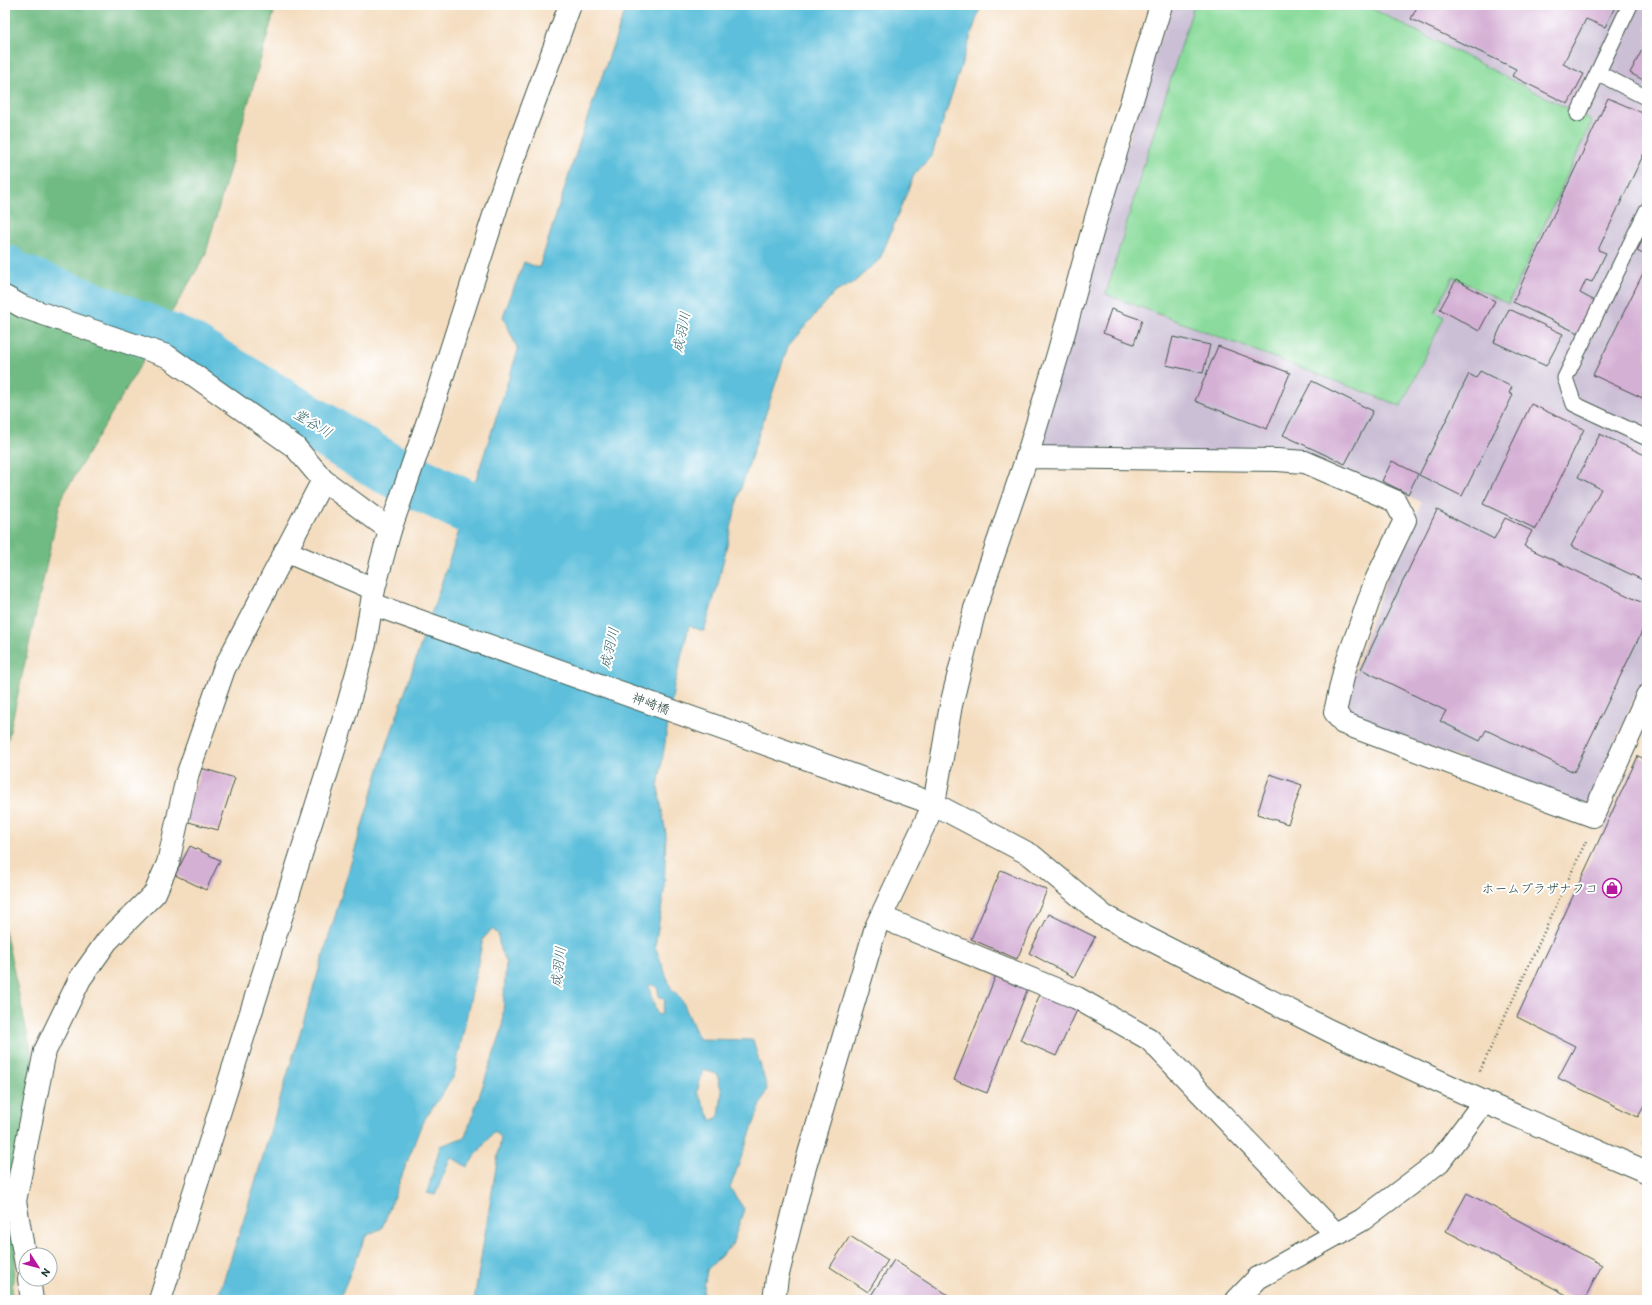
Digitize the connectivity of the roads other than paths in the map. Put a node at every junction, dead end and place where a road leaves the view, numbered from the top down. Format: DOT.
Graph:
graph roads {
  1 [pos="570,5"];
  2 [pos="1161,5"];
  3 [pos="1630,5"];
  4 [pos="1598,73"];
  5 [pos="1647,98"];
  6 [pos="1578,114"];
  7 [pos="1647,210"];
  8 [pos="5,297"];
  9 [pos="1647,438"];
  10 [pos="1027,457"];
  11 [pos="323,480"];
  12 [pos="390,530"];
  13 [pos="285,551"];
  14 [pos="373,597"];
  15 [pos="1647,696"];
  16 [pos="934,804"];
  17 [pos="881,917"];
  18 [pos="1477,1098"];
  19 [pos="1647,1172"];
  20 [pos="1336,1234"];
  21 [pos="23,1247"];
  22 [pos="30,1287"];
  23 [pos="32,1300"];
  24 [pos="160,1300"];
  25 [pos="774,1300"];
  26 [pos="1237,1300"];
  1 -- 12 [label="street"];
  2 -- 10 [label="street"];
  3 -- 4 [label="lane"];
  4 -- 5 [label="lane"];
  4 -- 6 [label="lane"];
  7 -- 9 [label="lane"];
  8 -- 11 [label="street"];
  10 -- 15 [label="street"];
  10 -- 16 [label="street"];
  11 -- 12 [label="street"];
  11 -- 13 [label="street"];
  12 -- 14 [label="street"];
  13 -- 14 [label="street, 神崎橋"];
  13 -- 21 [label="street"];
  14 -- 16 [label="street, 神崎橋"];
  14 -- 24 [label="street"];
  16 -- 17 [label="street"];
  16 -- 18 [label="street, 神崎橋"];
  17 -- 20 [label="street"];
  17 -- 25 [label="street"];
  18 -- 19 [label="street, 神崎橋"];
  18 -- 20 [label="street"];
  20 -- 26 [label="street"];
  22 -- 23 [label="street"];
}
